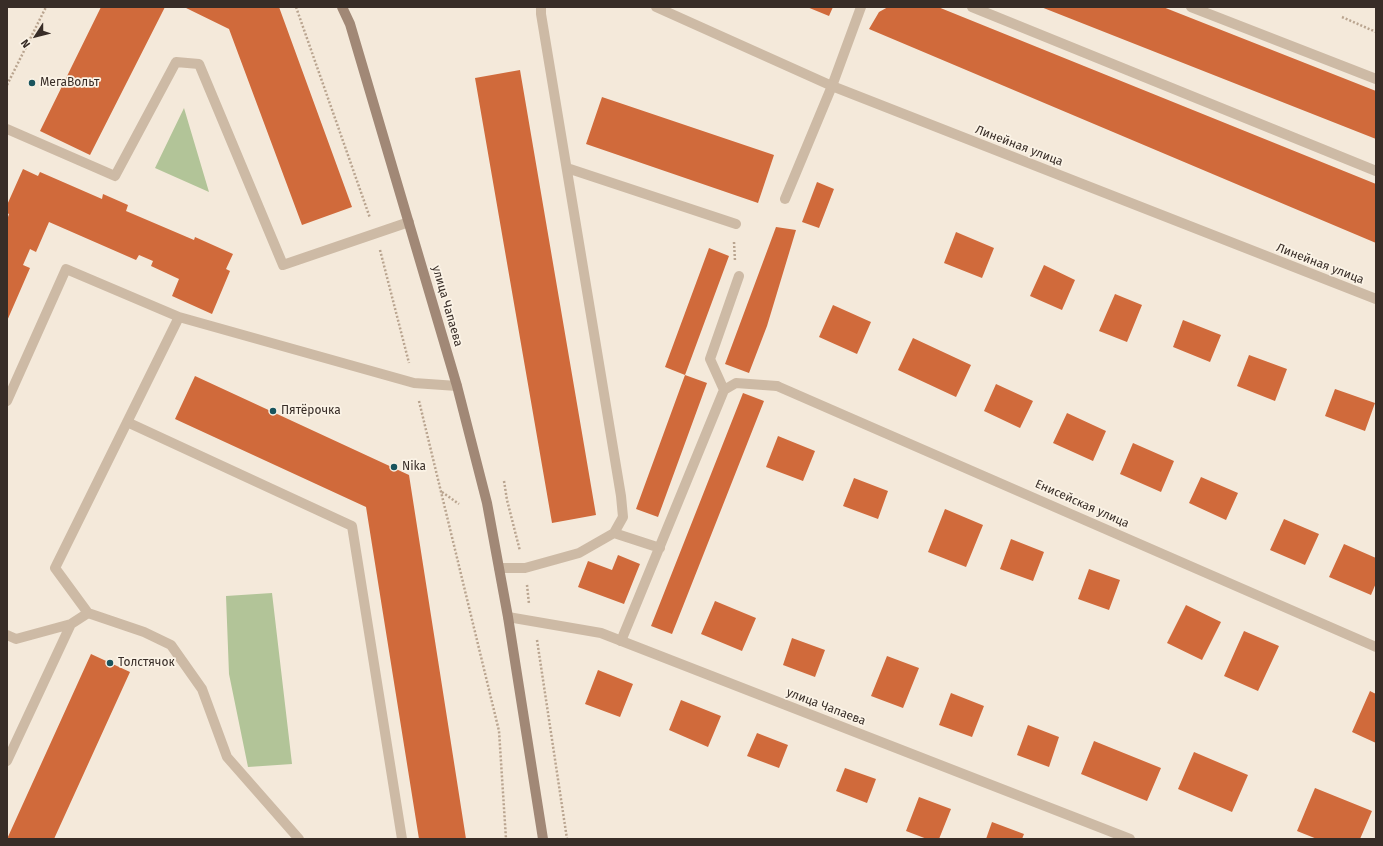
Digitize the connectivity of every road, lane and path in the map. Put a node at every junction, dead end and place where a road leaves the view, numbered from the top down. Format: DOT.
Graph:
graph roads {
  1 [pos="46,7"];
  2 [pos="296,7"];
  3 [pos="342,7"];
  4 [pos="541,7"];
  5 [pos="656,7"];
  6 [pos="861,7"];
  7 [pos="972,7"];
  8 [pos="1191,7"];
  9 [pos="1342,17"];
  10 [pos="1376,32"];
  11 [pos="1376,79"];
  12 [pos="7,85"];
  13 [pos="832,86"];
  14 [pos="7,129"];
  15 [pos="567,168"];
  16 [pos="1376,171"];
  17 [pos="785,199"];
  18 [pos="409,222"];
  19 [pos="736,224"];
  20 [pos="375,233"];
  21 [pos="739,276"];
  22 [pos="1376,300"];
  23 [pos="179,317"];
  24 [pos="414,383"];
  25 [pos="457,386"];
  26 [pos="724,390"];
  27 [pos="7,401"];
  28 [pos="127,422"];
  29 [pos="504,481"];
  30 [pos="442,492"];
  31 [pos="459,504"];
  32 [pos="614,533"];
  33 [pos="660,548"];
  34 [pos="499,568"];
  35 [pos="525,568"];
  36 [pos="88,613"];
  37 [pos="508,617"];
  38 [pos="531,621"];
  39 [pos="71,624"];
  40 [pos="7,635"];
  41 [pos="621,641"];
  42 [pos="1376,647"];
  43 [pos="7,761"];
  44 [pos="299,839"];
  45 [pos="402,839"];
  46 [pos="506,839"];
  47 [pos="543,839"];
  48 [pos="567,839"];
  49 [pos="1130,839"];
  1 -- 12 [label="path"];
  2 -- 20 [label="path"];
  3 -- 18 [label="main road, улица Чапаева"];
  4 -- 15 [label="street"];
  5 -- 13 [label="street, Линейная улица"];
  6 -- 13 [label="street"];
  7 -- 16 [label="street"];
  8 -- 11 [label="street"];
  9 -- 10 [label="path"];
  13 -- 17 [label="street"];
  13 -- 22 [label="street, Линейная улица"];
  14 -- 20 [label="street"];
  15 -- 19 [label="street"];
  15 -- 32 [label="street"];
  18 -- 20 [label="street"];
  18 -- 25 [label="main road, улица Чапаева"];
  19 -- 21 [label="path"];
  20 -- 24 [label="path"];
  21 -- 26 [label="street"];
  23 -- 24 [label="street"];
  23 -- 27 [label="street"];
  23 -- 28 [label="street"];
  24 -- 25 [label="street"];
  24 -- 30 [label="path"];
  25 -- 34 [label="main road, улица Чапаева"];
  26 -- 33 [label="street"];
  26 -- 42 [label="street, Енисейская улица"];
  28 -- 36 [label="street"];
  28 -- 45 [label="street"];
  29 -- 35 [label="path"];
  30 -- 31 [label="path"];
  30 -- 46 [label="path"];
  32 -- 33 [label="street"];
  32 -- 35 [label="street"];
  33 -- 41 [label="street"];
  34 -- 35 [label="street"];
  34 -- 37 [label="main road, улица Чапаева"];
  35 -- 38 [label="path"];
  36 -- 39 [label="street"];
  36 -- 44 [label="street"];
  37 -- 38 [label="street, улица Чапаева"];
  37 -- 47 [label="main road, улица Чапаева"];
  38 -- 41 [label="street, улица Чапаева"];
  38 -- 48 [label="path"];
  39 -- 40 [label="street"];
  39 -- 43 [label="street"];
  41 -- 49 [label="street, улица Чапаева"];
}
